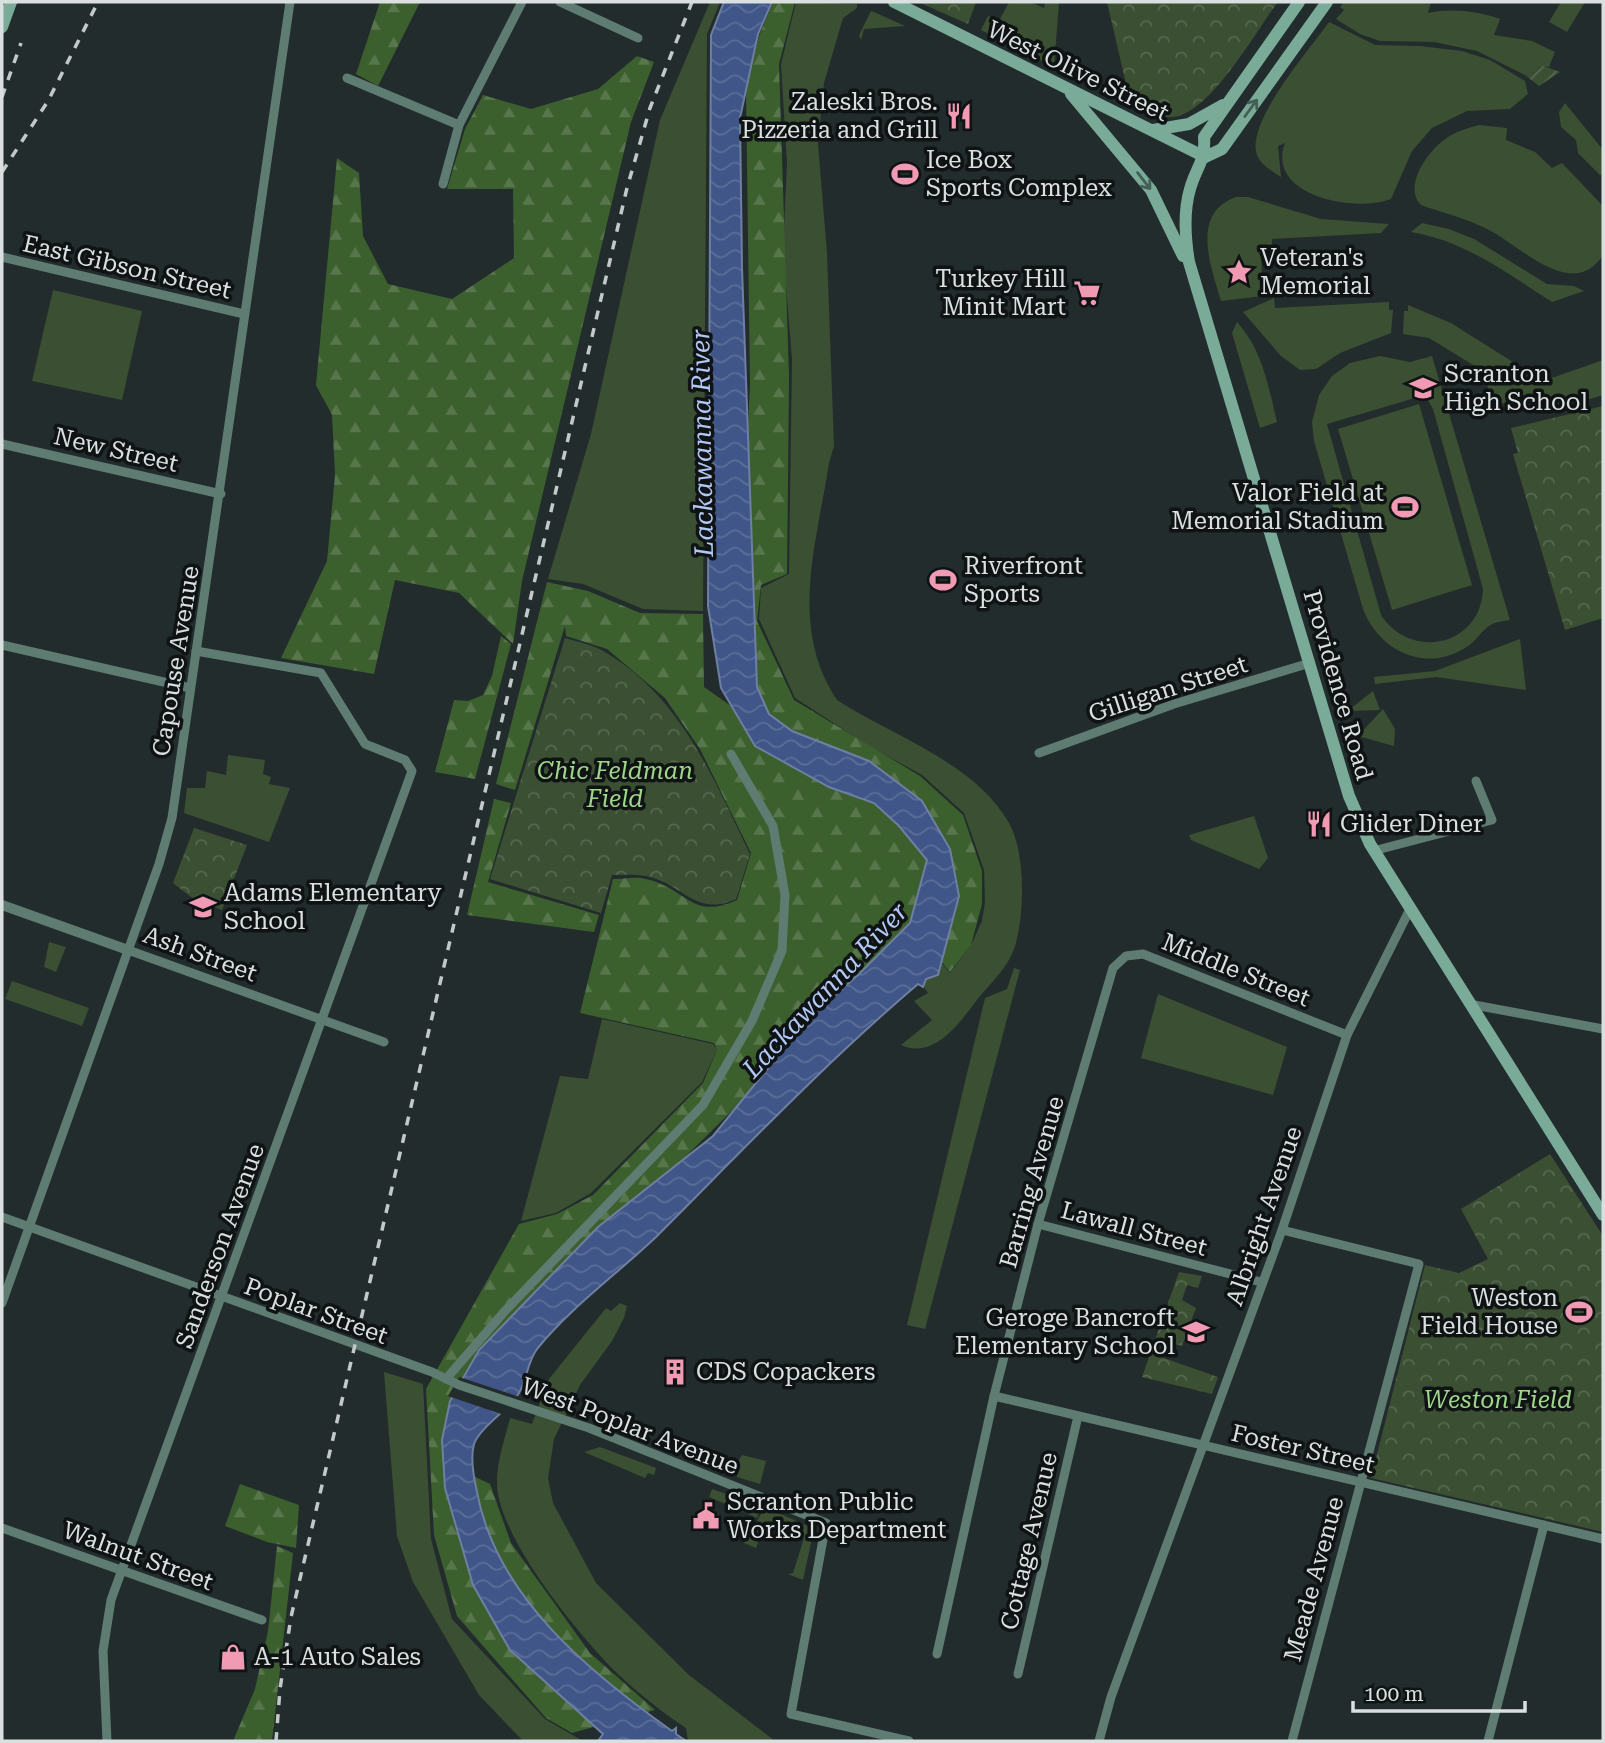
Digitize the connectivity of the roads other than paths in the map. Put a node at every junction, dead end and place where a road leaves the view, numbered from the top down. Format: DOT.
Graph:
graph roads {
  1 [pos="11,2"];
  2 [pos="290,2"];
  3 [pos="522,2"];
  4 [pos="560,2"];
  5 [pos="894,2"];
  6 [pos="1299,2"];
  7 [pos="1327,2"];
  8 [pos="2,27"];
  9 [pos="638,38"];
  10 [pos="347,78"];
  11 [pos="1069,91"];
  12 [pos="1229,101"];
  13 [pos="459,125"];
  14 [pos="1151,131"];
  15 [pos="1205,157"];
  16 [pos="443,184"];
  17 [pos="2,257"];
  18 [pos="1193,277"];
  19 [pos="244,314"];
  20 [pos="2,444"];
  21 [pos="221,494"];
  22 [pos="2,645"];
  23 [pos="196,651"];
  24 [pos="1310,663"];
  25 [pos="190,688"];
  26 [pos="1039,753"];
  27 [pos="731,754"];
  28 [pos="1476,781"];
  29 [pos="1373,850"];
  30 [pos="2,905"];
  31 [pos="1410,907"];
  32 [pos="128,950"];
  33 [pos="1112,968"];
  34 [pos="1469,1004"];
  35 [pos="322,1020"];
  36 [pos="1603,1029"];
  37 [pos="1347,1035"];
  38 [pos="384,1042"];
  39 [pos="1603,1215"];
  40 [pos="2,1217"];
  41 [pos="1038,1224"];
  42 [pos="29,1227"];
  43 [pos="1282,1230"];
  44 [pos="1261,1282"];
  45 [pos="222,1297"];
  46 [pos="2,1303"];
  47 [pos="446,1379"];
  48 [pos="459,1385"];
  49 [pos="994,1396"];
  50 [pos="1078,1416"];
  51 [pos="1204,1445"];
  52 [pos="1360,1482"];
  53 [pos="1544,1525"];
  54 [pos="2,1528"];
  55 [pos="1603,1539"];
  56 [pos="122,1572"];
  57 [pos="262,1620"];
  58 [pos="937,1654"];
  59 [pos="1018,1674"];
  60 [pos="107,1741"];
  61 [pos="909,1741"];
  62 [pos="1099,1741"];
  63 [pos="1292,1741"];
  64 [pos="1488,1741"];
  1 -- 8 [label="main road"];
  2 -- 19 [label="street, Capouse Avenue"];
  3 -- 13 [label="street"];
  4 -- 9 [label="street"];
  5 -- 11 [label="main road, West Olive Street"];
  6 -- 12 [label="main road, Providence Road"];
  15 -- 7 [label="main road, Providence Road, one-way"];
  10 -- 13 [label="street"];
  11 -- 14 [label="main road, West Olive Street"];
  11 -- 18 [label="main road, one-way"];
  12 -- 14 [label="main road"];
  12 -- 15 [label="main road, Providence Road"];
  13 -- 16 [label="street"];
  14 -- 15 [label="main road, West Olive Street"];
  15 -- 18 [label="main road, Providence Road"];
  17 -- 19 [label="street, East Gibson Street"];
  18 -- 24 [label="main road, Providence Road"];
  19 -- 21 [label="street, Capouse Avenue"];
  20 -- 21 [label="street, New Street"];
  21 -- 23 [label="street, Capouse Avenue"];
  22 -- 25 [label="street"];
  23 -- 25 [label="street, Capouse Avenue"];
  23 -- 35 [label="street, Sanderson Avenue"];
  24 -- 26 [label="street, Gilligan Street"];
  24 -- 29 [label="main road, Providence Road"];
  25 -- 32 [label="street, Capouse Avenue"];
  27 -- 47 [label="street"];
  28 -- 29 [label="street"];
  29 -- 31 [label="main road, Providence Road"];
  30 -- 32 [label="street, Ash Street"];
  31 -- 34 [label="main road, Providence Road"];
  31 -- 37 [label="street, Albright Avenue"];
  32 -- 35 [label="street, Ash Street"];
  32 -- 42 [label="street, Capouse Avenue"];
  33 -- 37 [label="street, Middle Street"];
  33 -- 41 [label="street, Barring Avenue"];
  34 -- 36 [label="street"];
  34 -- 39 [label="main road, Providence Road"];
  35 -- 38 [label="street, Ash Street"];
  35 -- 45 [label="street, Sanderson Avenue"];
  37 -- 43 [label="street, Albright Avenue"];
  40 -- 42 [label="street, Poplar Street"];
  41 -- 44 [label="street, Lawall Street"];
  41 -- 49 [label="street, Barring Avenue"];
  42 -- 45 [label="street, Poplar Street"];
  42 -- 46 [label="street, Capouse Avenue"];
  43 -- 44 [label="street, Albright Avenue"];
  43 -- 52 [label="street, Meade Avenue"];
  44 -- 51 [label="street, Albright Avenue"];
  45 -- 47 [label="street, Poplar Street"];
  45 -- 56 [label="street, Sanderson Avenue"];
  47 -- 48 [label="street, Poplar Street"];
  48 -- 61 [label="street, West Poplar Avenue"];
  49 -- 50 [label="street, Foster Street"];
  49 -- 58 [label="street, Barring Avenue"];
  50 -- 51 [label="street, Foster Street"];
  50 -- 59 [label="street, Cottage Avenue"];
  51 -- 52 [label="street, Foster Street"];
  51 -- 62 [label="street, Albright Avenue"];
  52 -- 53 [label="street, Foster Street"];
  52 -- 63 [label="street, Meade Avenue"];
  53 -- 55 [label="street, Foster Street"];
  53 -- 64 [label="street"];
  54 -- 56 [label="street, Walnut Street"];
  56 -- 57 [label="street, Walnut Street"];
  56 -- 60 [label="street, Sanderson Avenue"];
}
